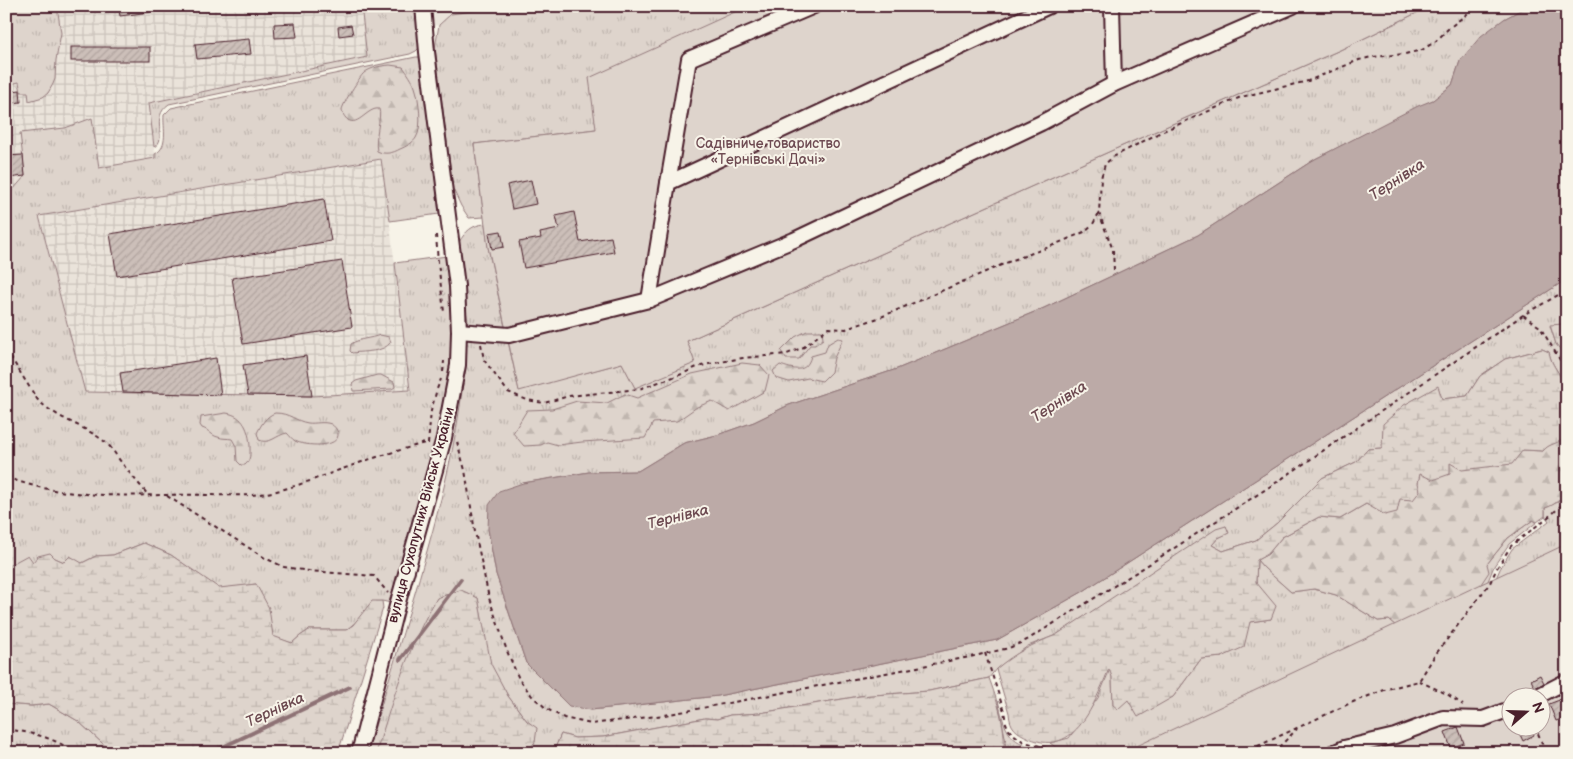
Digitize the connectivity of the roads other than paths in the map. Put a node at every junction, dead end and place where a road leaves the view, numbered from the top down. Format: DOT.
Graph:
graph roads {
  1 [pos="423,6"];
  2 [pos="814,6"];
  3 [pos="1049,6"];
  4 [pos="1112,6"];
  5 [pos="1293,6"];
  6 [pos="1114,84"];
  7 [pos="668,184"];
  8 [pos="649,300"];
  9 [pos="460,331"];
  10 [pos="1567,681"];
  11 [pos="1550,690"];
  12 [pos="1500,713"];
  13 [pos="358,753"];
  14 [pos="1333,753"];
  1 -- 9 [label="street, вулиця Сухопутних Військ України"];
  2 -- 7 [label="street"];
  3 -- 7 [label="street"];
  4 -- 6 [label="street"];
  5 -- 6 [label="street"];
  6 -- 8 [label="street"];
  7 -- 8 [label="street"];
  8 -- 9 [label="street"];
  9 -- 13 [label="street, вулиця Сухопутних Військ України"];
  10 -- 11 [label="street"];
  12 -- 14 [label="street"];
}
